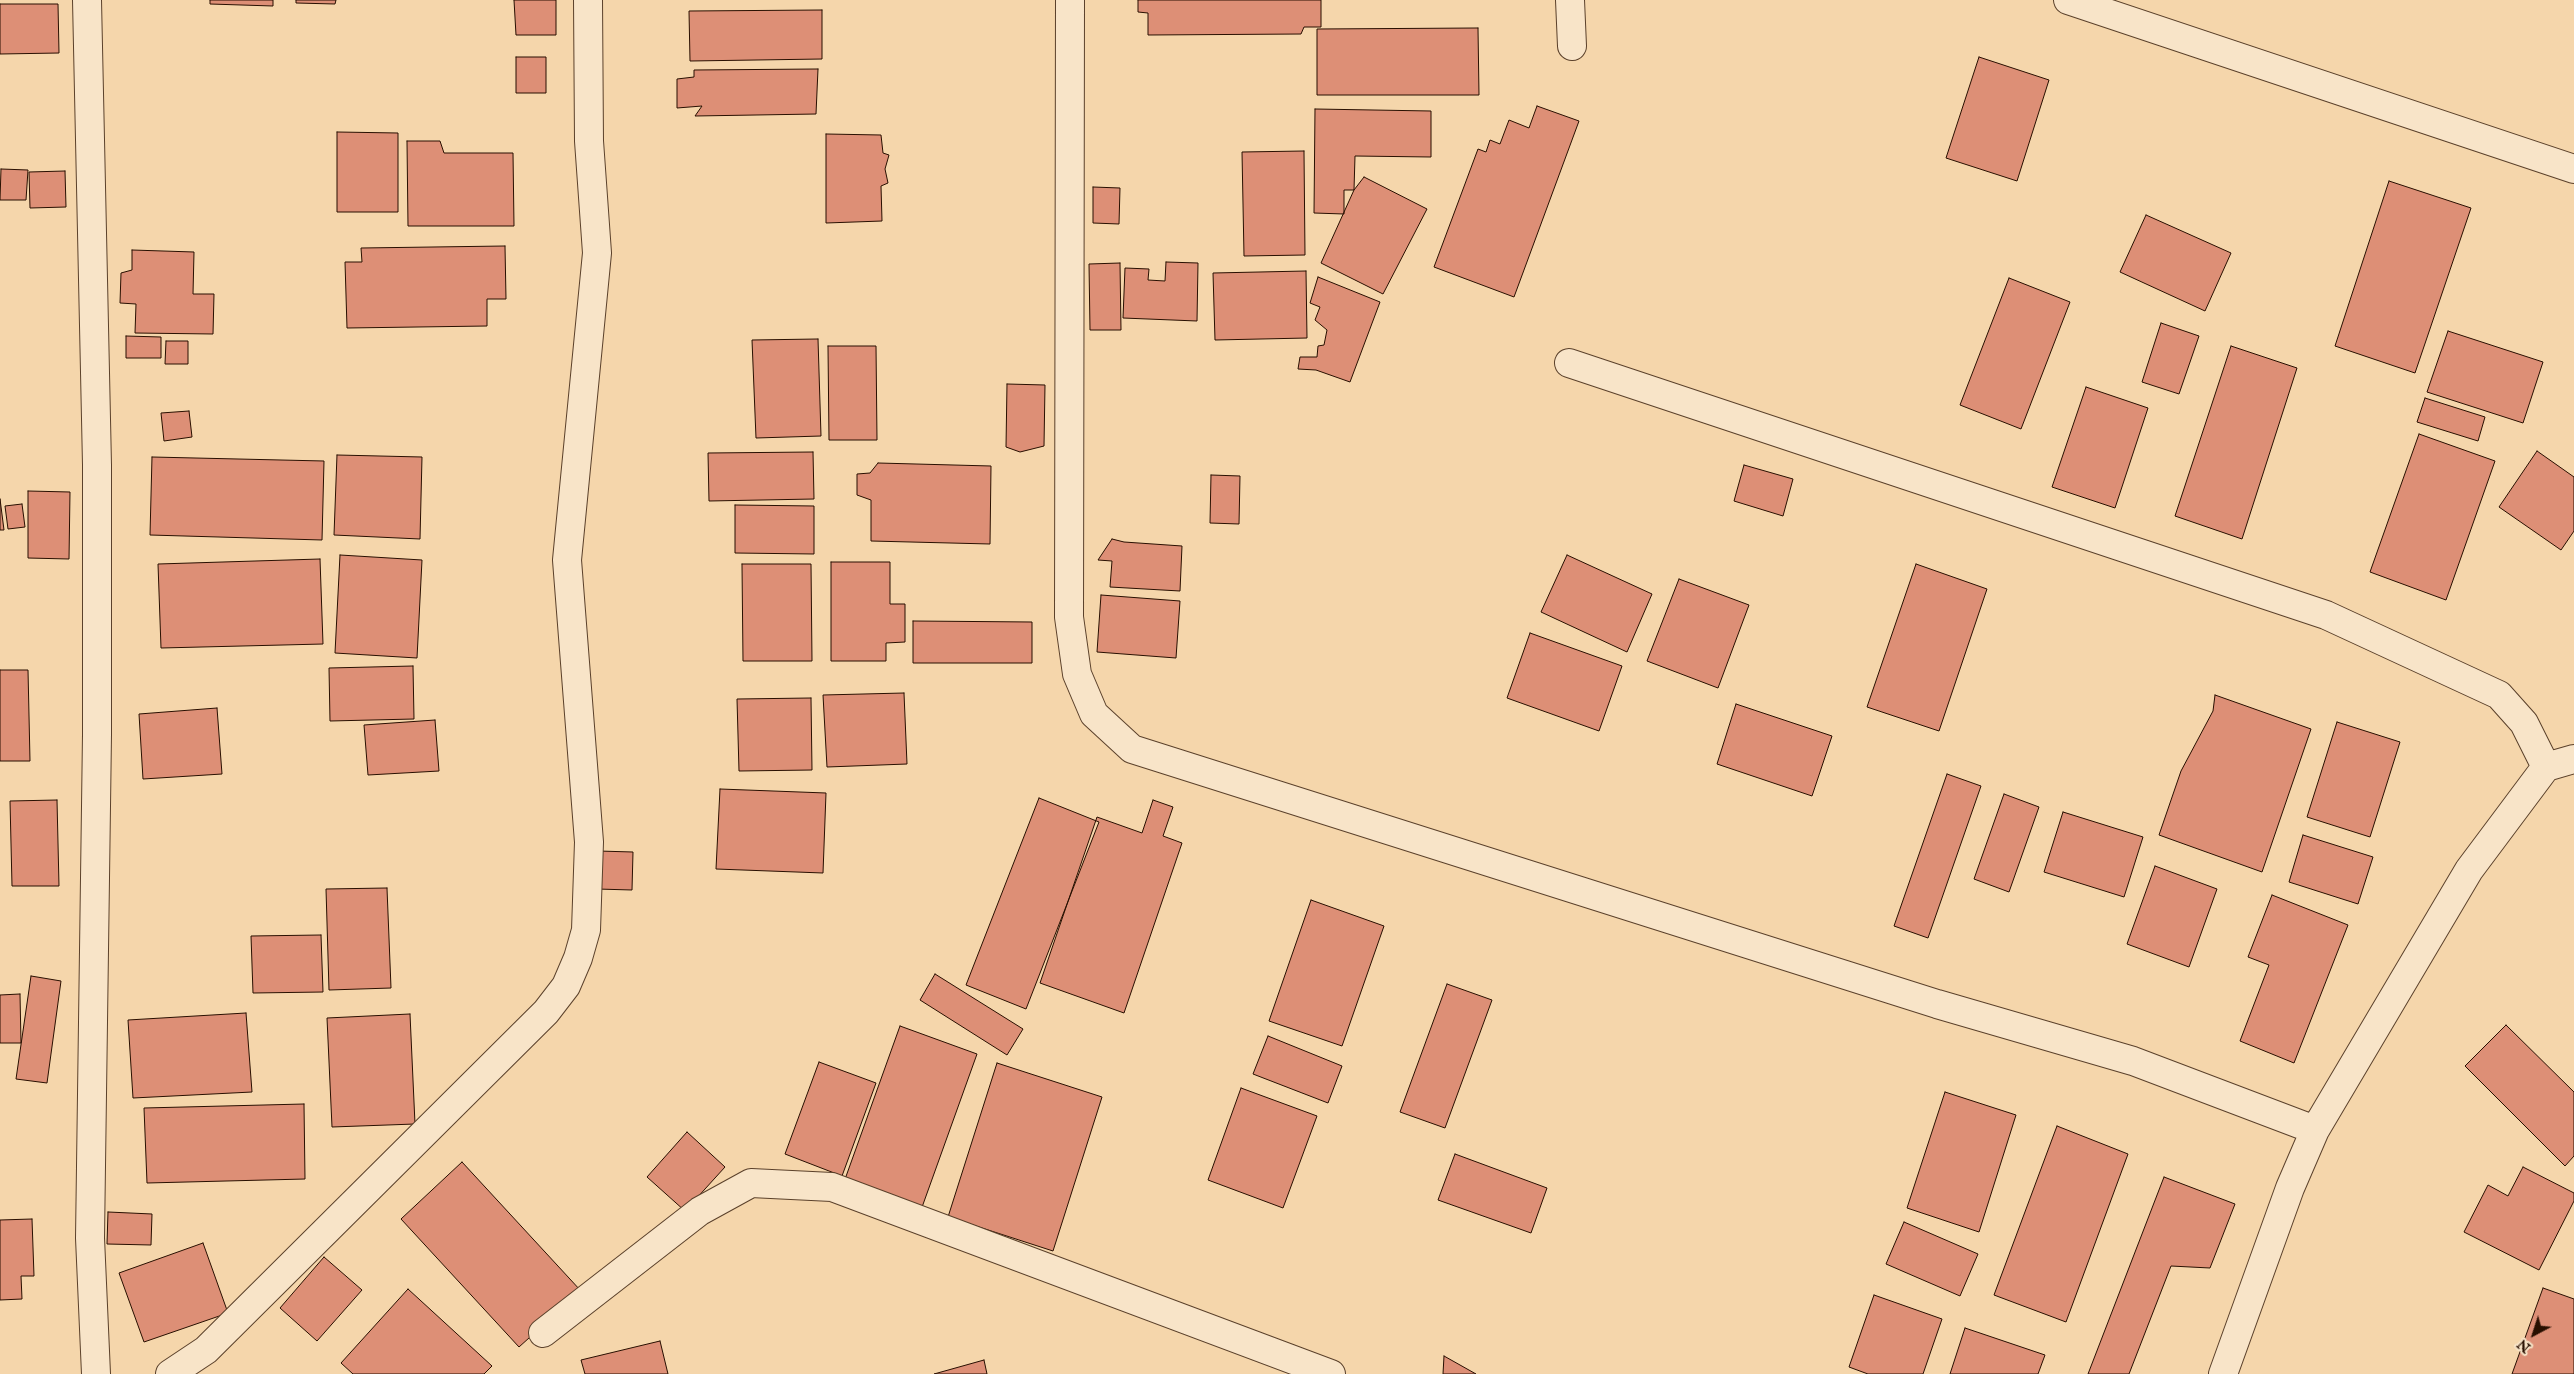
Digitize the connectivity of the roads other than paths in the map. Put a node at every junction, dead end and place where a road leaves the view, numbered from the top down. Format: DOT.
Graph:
graph roads {
  1 [pos="87,0"];
  2 [pos="588,0"];
  3 [pos="1070,0"];
  4 [pos="1570,0"];
  5 [pos="2068,0"];
  6 [pos="1572,46"];
  7 [pos="2574,169"];
  8 [pos="1568,363"];
  9 [pos="2574,759"];
  10 [pos="2546,767"];
  11 [pos="2315,1130"];
  12 [pos="543,1333"];
  13 [pos="96,1374"];
  14 [pos="170,1374"];
  15 [pos="1331,1374"];
  16 [pos="2223,1374"];
  1 -- 13 [label="street"];
  2 -- 14 [label="street"];
  3 -- 11 [label="street"];
  4 -- 6 [label="street"];
  5 -- 7 [label="street"];
  8 -- 10 [label="street"];
  9 -- 10 [label="street"];
  10 -- 11 [label="street"];
  11 -- 16 [label="street"];
  12 -- 15 [label="street"];
}
